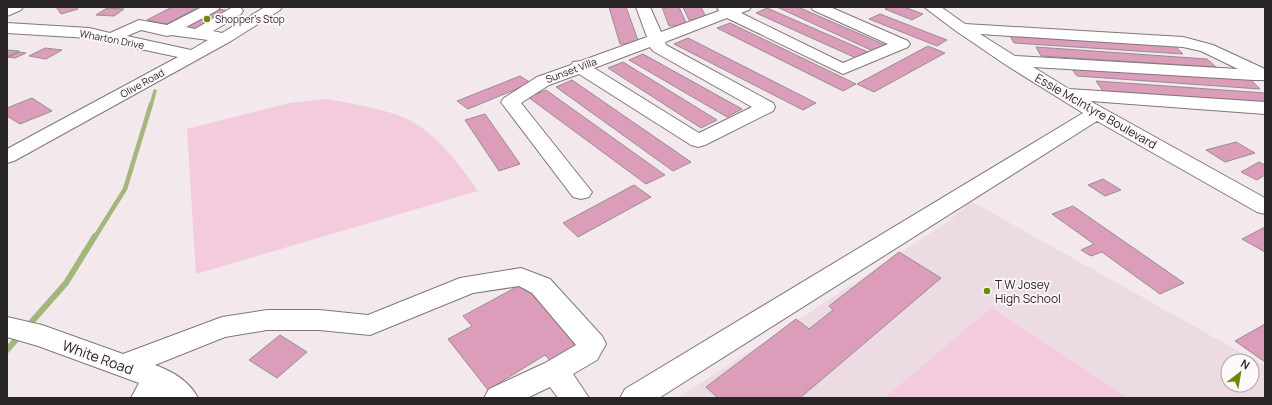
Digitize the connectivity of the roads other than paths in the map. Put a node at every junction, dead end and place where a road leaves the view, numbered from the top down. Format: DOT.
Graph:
graph roads {
  1 [pos="16,7"];
  2 [pos="213,7"];
  3 [pos="275,7"];
  4 [pos="643,7"];
  5 [pos="818,7"];
  6 [pos="931,7"];
  7 [pos="231,9"];
  8 [pos="732,9"];
  9 [pos="7,12"];
  10 [pos="259,18"];
  11 [pos="7,28"];
  12 [pos="960,28"];
  13 [pos="170,30"];
  14 [pos="198,34"];
  15 [pos="112,38"];
  16 [pos="224,38"];
  17 [pos="655,39"];
  18 [pos="146,45"];
  19 [pos="193,55"];
  20 [pos="1011,61"];
  21 [pos="579,66"];
  22 [pos="1265,76"];
  23 [pos="1064,93"];
  24 [pos="1265,108"];
  25 [pos="1096,113"];
  26 [pos="7,157"];
  27 [pos="581,192"];
  28 [pos="1265,207"];
  29 [pos="18,330"];
  30 [pos="122,366"];
  31 [pos="555,371"];
  32 [pos="152,388"];
  33 [pos="183,398"];
  34 [pos="499,398"];
  35 [pos="574,398"];
  36 [pos="635,398"];
  1 -- 9 [label="street"];
  2 -- 13 [label="street"];
  3 -- 10 [label="street, Olive Road"];
  4 -- 17 [label="street"];
  5 -- 8 [label="street"];
  6 -- 12 [label="street, Essie McIntyre Boulevard"];
  7 -- 10 [label="street"];
  7 -- 14 [label="street"];
  8 -- 17 [label="street, Sunset Villa"];
  10 -- 16 [label="street, Olive Road"];
  11 -- 15 [label="street, Wharton Drive"];
  12 -- 20 [label="street, Essie McIntyre Boulevard"];
  12 -- 22 [label="street"];
  13 -- 14 [label="street"];
  13 -- 15 [label="street"];
  13 -- 18 [label="street"];
  14 -- 16 [label="street"];
  15 -- 18 [label="street, Wharton Drive"];
  16 -- 19 [label="street, Olive Road"];
  17 -- 21 [label="street, Sunset Villa"];
  17 -- 21 [label="street"];
  18 -- 19 [label="street, Wharton Drive"];
  19 -- 26 [label="street, Olive Road"];
  20 -- 22 [label="street"];
  20 -- 23 [label="street, Essie McIntyre Boulevard"];
  21 -- 27 [label="street, Sunset Villa"];
  23 -- 24 [label="street"];
  23 -- 25 [label="street, Essie McIntyre Boulevard"];
  25 -- 28 [label="street, Essie McIntyre Boulevard"];
  25 -- 36 [label="street"];
  29 -- 30 [label="street, White Road"];
  30 -- 31 [label="street"];
  30 -- 32 [label="street, White Road"];
  31 -- 34 [label="street"];
  31 -- 35 [label="street"];
  32 -- 33 [label="street, White Road"];
}
